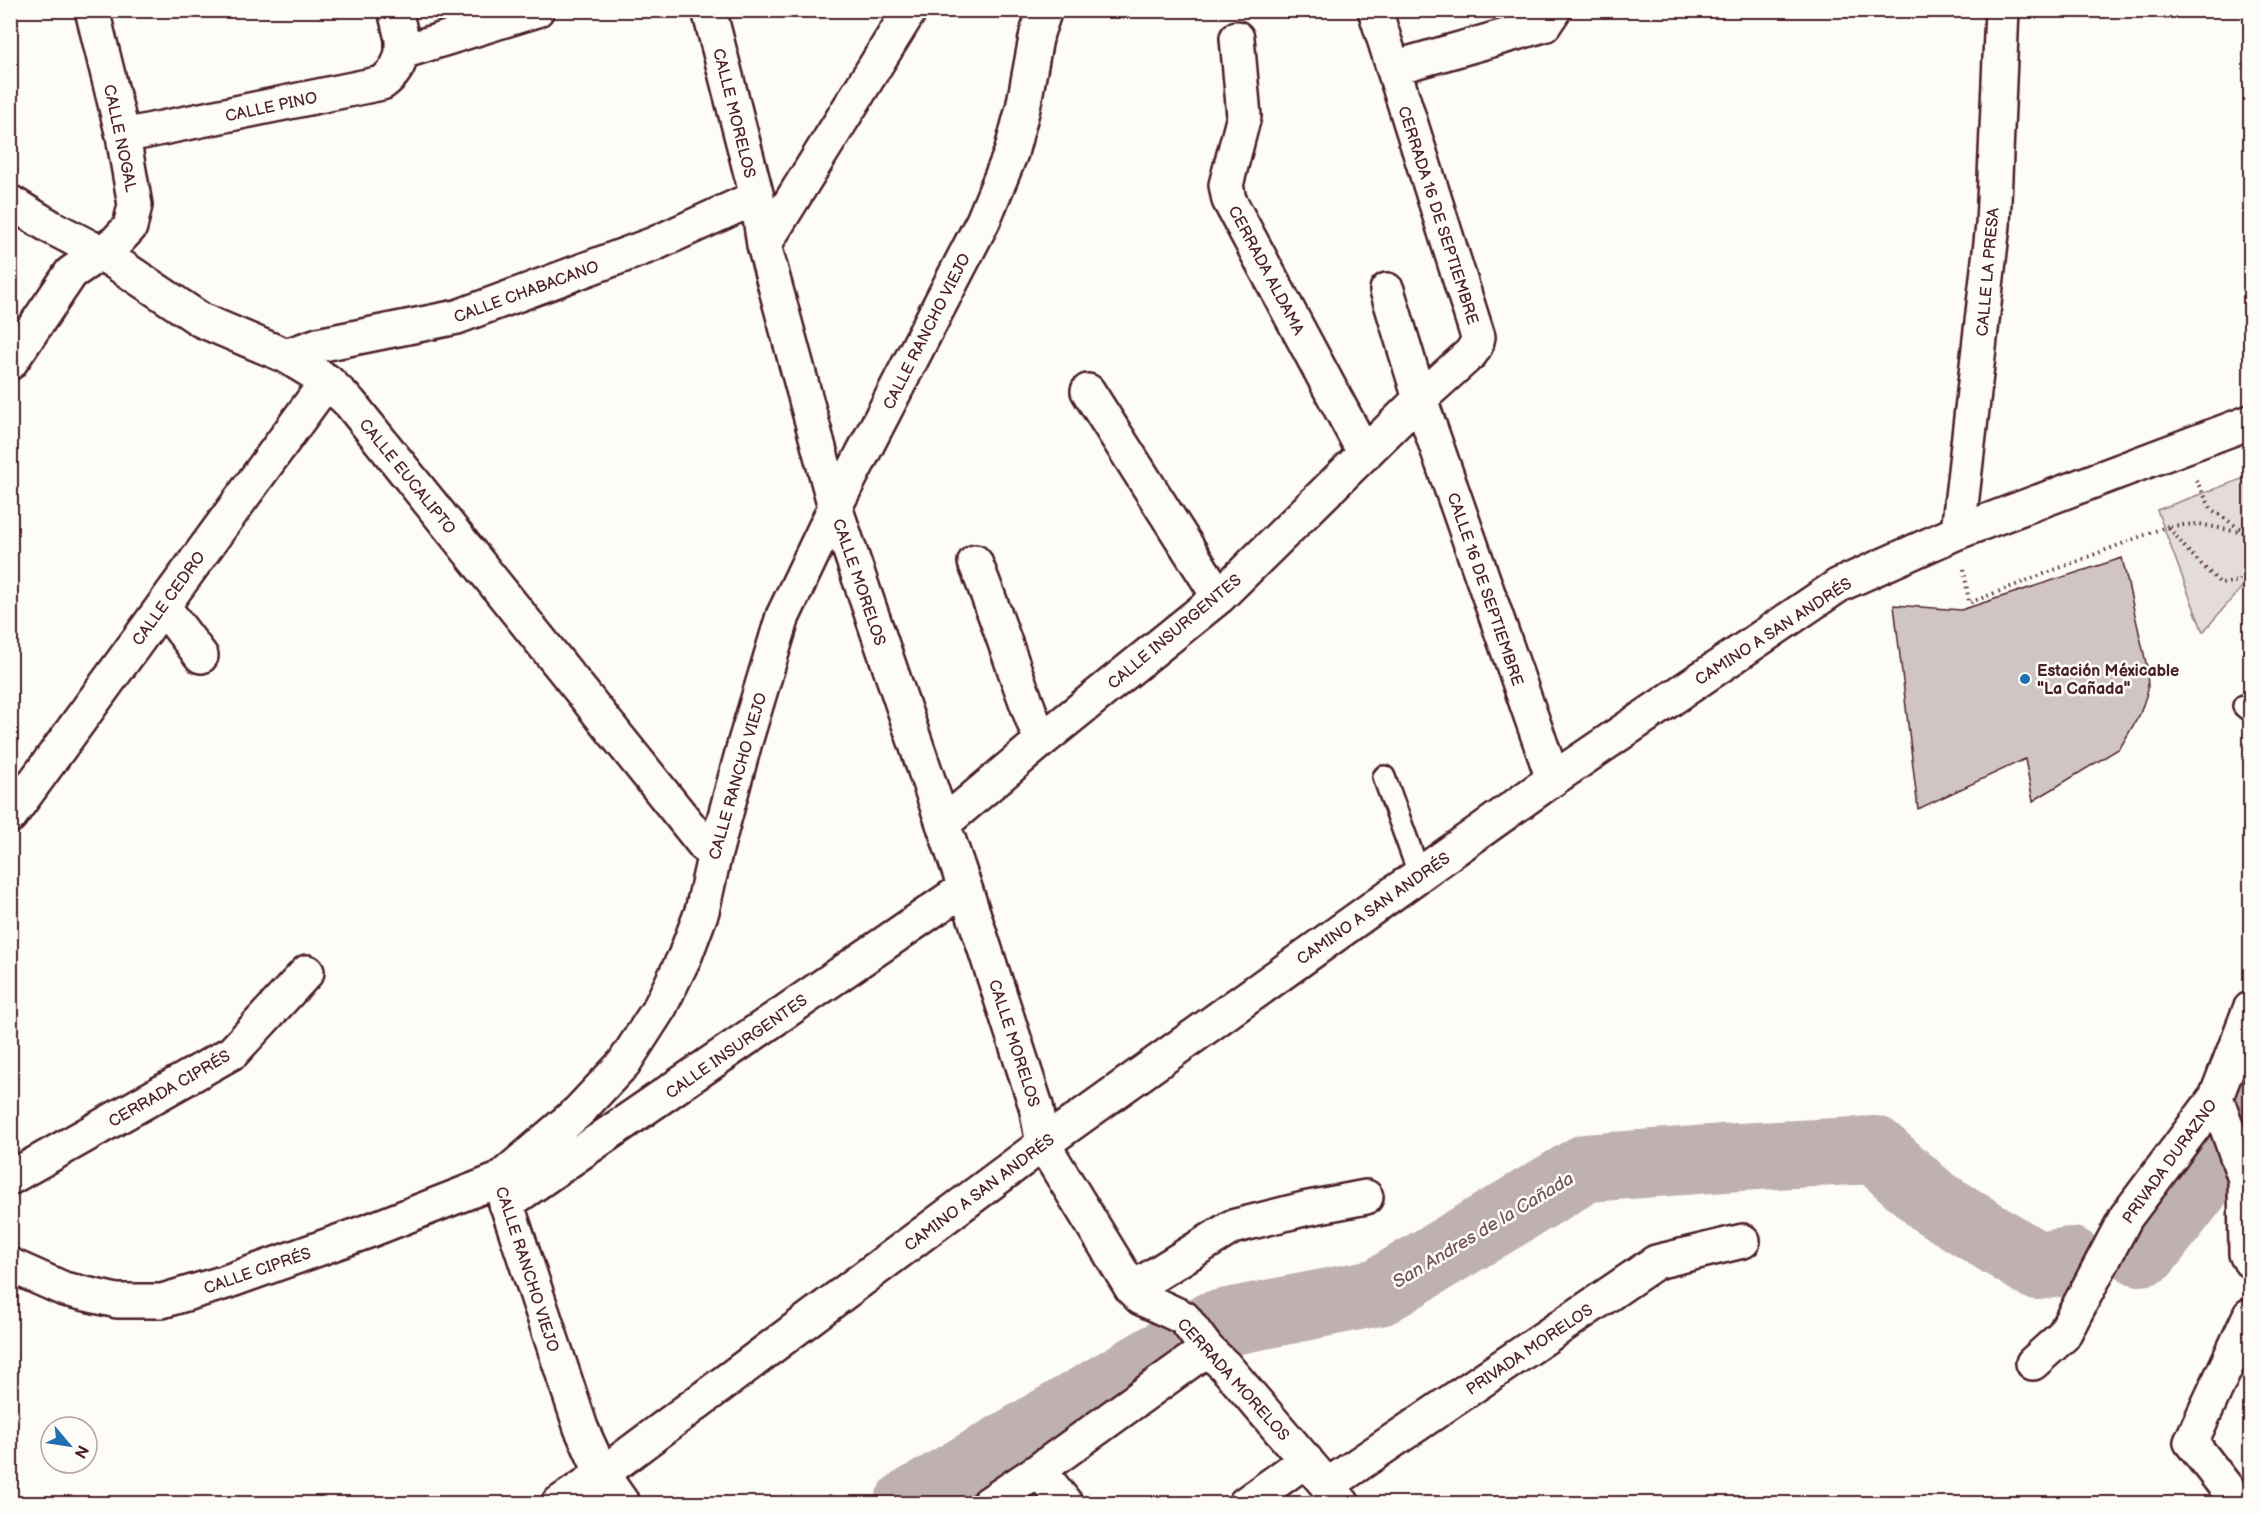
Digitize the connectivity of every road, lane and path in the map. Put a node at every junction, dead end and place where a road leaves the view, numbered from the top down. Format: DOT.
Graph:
graph roads {
  1 [pos="92,10"];
  2 [pos="395,10"];
  3 [pos="537,10"];
  4 [pos="709,10"];
  5 [pos="910,10"];
  6 [pos="1045,10"];
  7 [pos="1375,10"];
  8 [pos="1554,10"];
  9 [pos="1979,10"];
  10 [pos="2001,26"];
  11 [pos="1237,38"];
  12 [pos="402,52"];
  13 [pos="1393,68"];
  14 [pos="123,136"];
  15 [pos="757,197"];
  16 [pos="10,202"];
  17 [pos="764,245"];
  18 [pos="101,253"];
  19 [pos="1387,290"];
  20 [pos="286,356"];
  21 [pos="10,363"];
  22 [pos="327,381"];
  23 [pos="1088,391"];
  24 [pos="1420,399"];
  25 [pos="2250,422"];
  26 [pos="2178,448"];
  27 [pos="1365,454"];
  28 [pos="835,507"];
  29 [pos="2168,526"];
  30 [pos="1958,532"];
  31 [pos="2250,533"];
  32 [pos="975,562"];
  33 [pos="2250,564"];
  34 [pos="1219,597"];
  35 [pos="163,606"];
  36 [pos="201,656"];
  37 [pos="1041,741"];
  38 [pos="1384,777"];
  39 [pos="1553,779"];
  40 [pos="10,816"];
  41 [pos="943,824"];
  42 [pos="714,857"];
  43 [pos="1420,876"];
  44 [pos="965,888"];
  45 [pos="307,972"];
  46 [pos="2250,1009"];
  47 [pos="2216,1097"];
  48 [pos="1043,1144"];
  49 [pos="10,1178"];
  50 [pos="502,1192"];
  51 [pos="1366,1197"];
  52 [pos="1743,1241"];
  53 [pos="2250,1261"];
  54 [pos="10,1265"];
  55 [pos="1132,1289"];
  56 [pos="2250,1315"];
  57 [pos="1197,1336"];
  58 [pos="2033,1363"];
  59 [pos="1306,1461"];
  60 [pos="1039,1470"];
  61 [pos="602,1474"];
  62 [pos="1336,1494"];
  63 [pos="558,1503"];
  64 [pos="623,1503"];
  65 [pos="988,1503"];
  66 [pos="1066,1503"];
  67 [pos="1245,1503"];
  68 [pos="2239,1503"];
  1 -- 14 [label="street, CALLE NOGAL"];
  2 -- 12 [label="street"];
  3 -- 12 [label="street"];
  4 -- 15 [label="street, CALLE MORELOS"];
  5 -- 17 [label="street"];
  6 -- 28 [label="street, CALLE RANCHO VIEJO"];
  7 -- 13 [label="street, CERRADA 16 DE SEPTIEMBRE"];
  8 -- 13 [label="street"];
  9 -- 10 [label="street"];
  10 -- 30 [label="street, CALLE LA PRESA"];
  11 -- 27 [label="street, CERRADA ALDAMA"];
  12 -- 14 [label="street, CALLE PINO"];
  13 -- 24 [label="street, CERRADA 16 DE SEPTIEMBRE"];
  14 -- 18 [label="street, CALLE NOGAL"];
  15 -- 17 [label="street, CALLE MORELOS"];
  15 -- 20 [label="street, CALLE CHABACANO"];
  16 -- 18 [label="street, CALLE EUCALIPTO"];
  17 -- 28 [label="street, CALLE MORELOS"];
  18 -- 20 [label="street, CALLE EUCALIPTO"];
  18 -- 21 [label="street, CALLE NOGAL"];
  19 -- 24 [label="street, CALLE 16 DE SEPTIEMBRE"];
  20 -- 22 [label="street, CALLE EUCALIPTO"];
  22 -- 35 [label="street, CALLE CEDRO"];
  22 -- 42 [label="street, CALLE EUCALIPTO"];
  23 -- 34 [label="street"];
  24 -- 27 [label="street, CALLE INSURGENTES"];
  24 -- 39 [label="street, CALLE 16 DE SEPTIEMBRE"];
  25 -- 26 [label="street, CAMINO A SAN ANDRÉS"];
  26 -- 30 [label="street, CAMINO A SAN ANDRÉS"];
  26 -- 31 [label="path"];
  27 -- 34 [label="street, CALLE INSURGENTES"];
  28 -- 41 [label="street, CALLE MORELOS"];
  28 -- 42 [label="street, CALLE RANCHO VIEJO"];
  29 -- 30 [label="path"];
  29 -- 31 [label="path"];
  29 -- 33 [label="path"];
  30 -- 39 [label="street, CAMINO A SAN ANDRÉS"];
  31 -- 33 [label="path"];
  32 -- 37 [label="street"];
  34 -- 37 [label="street, CALLE INSURGENTES"];
  35 -- 36 [label="street"];
  35 -- 40 [label="street, CALLE CEDRO"];
  37 -- 41 [label="street, CALLE INSURGENTES"];
  38 -- 43 [label="lane"];
  39 -- 43 [label="street, CAMINO A SAN ANDRÉS"];
  41 -- 44 [label="street, CALLE MORELOS"];
  42 -- 50 [label="street, CALLE RANCHO VIEJO"];
  43 -- 48 [label="street, CAMINO A SAN ANDRÉS"];
  44 -- 48 [label="street, CALLE MORELOS"];
  44 -- 50 [label="street, CALLE INSURGENTES"];
  45 -- 49 [label="street, CERRADA CIPRÉS"];
  46 -- 47 [label="street, PRIVADA DURAZNO"];
  47 -- 53 [label="street"];
  47 -- 58 [label="street, PRIVADA DURAZNO"];
  48 -- 55 [label="street, CERRADA MORELOS"];
  48 -- 61 [label="street, CAMINO A SAN ANDRÉS"];
  50 -- 54 [label="street, CALLE CIPRÉS"];
  50 -- 61 [label="street, CALLE RANCHO VIEJO"];
  51 -- 55 [label="street"];
  52 -- 62 [label="street, PRIVADA MORELOS"];
  55 -- 57 [label="street, CERRADA MORELOS"];
  56 -- 68 [label="street"];
  57 -- 59 [label="street, CERRADA MORELOS"];
  57 -- 60 [label="street"];
  59 -- 62 [label="street, CERRADA MORELOS"];
  59 -- 67 [label="street"];
  60 -- 65 [label="street"];
  60 -- 66 [label="street"];
  61 -- 63 [label="street, CAMINO A SAN ANDRÉS"];
  61 -- 64 [label="street, CALLE RANCHO VIEJO"];
}
